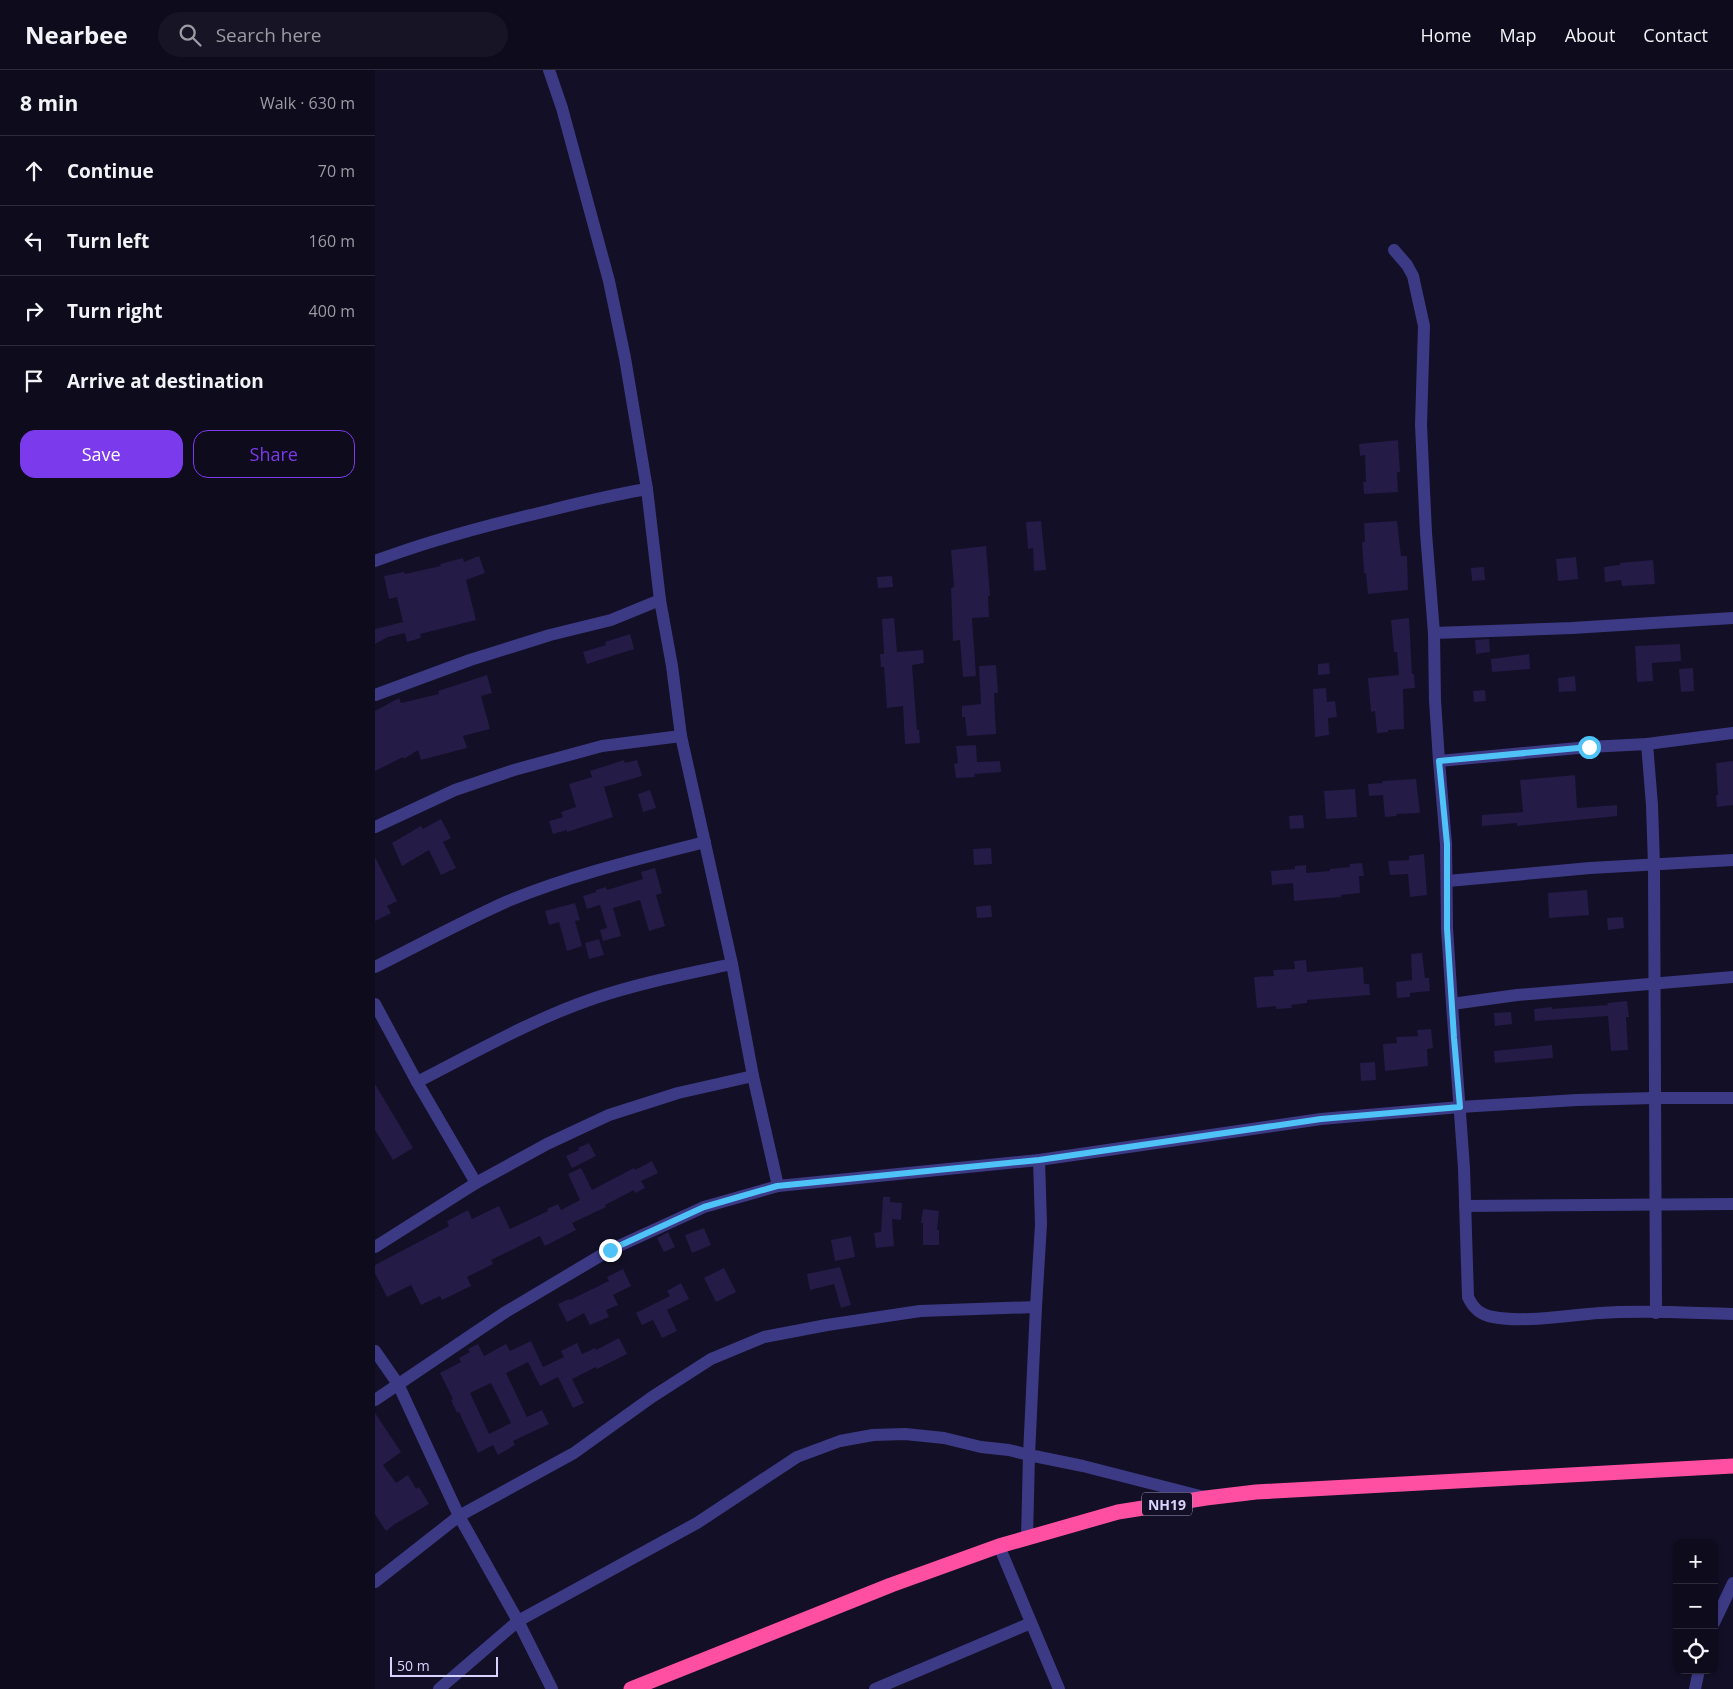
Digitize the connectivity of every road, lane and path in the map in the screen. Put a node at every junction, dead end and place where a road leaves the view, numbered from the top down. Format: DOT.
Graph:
graph roads {
  1 [pos="549,70"];
  2 [pos="1394,250"];
  3 [pos="647,489"];
  4 [pos="375,562"];
  5 [pos="660,600"];
  6 [pos="1733,618"];
  7 [pos="1434,633"];
  8 [pos="375,695"];
  9 [pos="1733,733"];
  10 [pos="681,736"];
  11 [pos="1647,744"];
  12 [pos="1439,761"];
  13 [pos="375,827"];
  14 [pos="705,842"];
  15 [pos="1733,860"];
  16 [pos="1654,865"];
  17 [pos="1448,881"];
  18 [pos="732,964"];
  19 [pos="375,967"];
  20 [pos="1733,977"];
  21 [pos="1655,983"];
  22 [pos="375,1004"];
  23 [pos="1451,1004"];
  24 [pos="753,1076"];
  25 [pos="417,1082"];
  26 [pos="1655,1098"];
  27 [pos="1733,1098"];
  28 [pos="1460,1107"];
  29 [pos="1039,1160"];
  30 [pos="476,1183"];
  31 [pos="777,1186"];
  32 [pos="1733,1204"];
  33 [pos="1655,1205"];
  34 [pos="1465,1206"];
  35 [pos="375,1246"];
  36 [pos="1036,1307"];
  37 [pos="1656,1312"];
  38 [pos="1733,1314"];
  39 [pos="375,1351"];
  40 [pos="398,1384"];
  41 [pos="375,1400"];
  42 [pos="1029,1455"];
  43 [pos="1733,1466"];
  44 [pos="1206,1498"];
  45 [pos="459,1516"];
  46 [pos="1027,1538"];
  47 [pos="999,1546"];
  48 [pos="375,1582"];
  49 [pos="1733,1584"];
  50 [pos="1718,1615"];
  51 [pos="519,1621"];
  52 [pos="1031,1623"];
  53 [pos="1698,1674"];
  54 [pos="439,1689"];
  55 [pos="552,1689"];
  56 [pos="631,1689"];
  57 [pos="875,1689"];
  58 [pos="1059,1689"];
  59 [pos="1695,1689"];
  1 -- 3 [label="street"];
  2 -- 7 [label="street"];
  3 -- 4 [label="street"];
  3 -- 5 [label="street"];
  5 -- 8 [label="street"];
  5 -- 10 [label="street"];
  6 -- 7 [label="street"];
  7 -- 12 [label="street"];
  9 -- 11 [label="street"];
  10 -- 13 [label="street"];
  10 -- 14 [label="street"];
  11 -- 12 [label="street"];
  11 -- 16 [label="street"];
  12 -- 17 [label="street"];
  14 -- 18 [label="street"];
  14 -- 19 [label="street"];
  15 -- 16 [label="street"];
  16 -- 17 [label="street"];
  16 -- 21 [label="street"];
  17 -- 23 [label="street"];
  18 -- 24 [label="street"];
  18 -- 25 [label="street"];
  20 -- 21 [label="street"];
  21 -- 23 [label="street"];
  21 -- 26 [label="street"];
  22 -- 25 [label="street"];
  23 -- 28 [label="street"];
  24 -- 30 [label="street"];
  24 -- 31 [label="street"];
  25 -- 30 [label="street"];
  26 -- 27 [label="street"];
  26 -- 28 [label="street"];
  26 -- 33 [label="street"];
  28 -- 29 [label="street"];
  28 -- 34 [label="street"];
  29 -- 31 [label="street"];
  29 -- 36 [label="street"];
  30 -- 35 [label="street"];
  31 -- 40 [label="street"];
  32 -- 33 [label="street"];
  33 -- 34 [label="street"];
  33 -- 37 [label="street"];
  34 -- 37 [label="street"];
  36 -- 42 [label="street"];
  36 -- 45 [label="street"];
  37 -- 38 [label="street"];
  39 -- 40 [label="street"];
  40 -- 41 [label="street"];
  40 -- 45 [label="street"];
  42 -- 44 [label="street"];
  42 -- 46 [label="street"];
  42 -- 51 [label="street"];
  43 -- 44 [label="highway, NH19"];
  44 -- 46 [label="highway, NH19"];
  45 -- 48 [label="street"];
  45 -- 51 [label="street"];
  46 -- 47 [label="highway, NH19"];
  47 -- 52 [label="street"];
  47 -- 56 [label="highway, NH19"];
  49 -- 50 [label="street"];
  51 -- 54 [label="street"];
  51 -- 55 [label="street"];
  52 -- 57 [label="street"];
  52 -- 58 [label="street"];
  53 -- 59 [label="street"];
}
